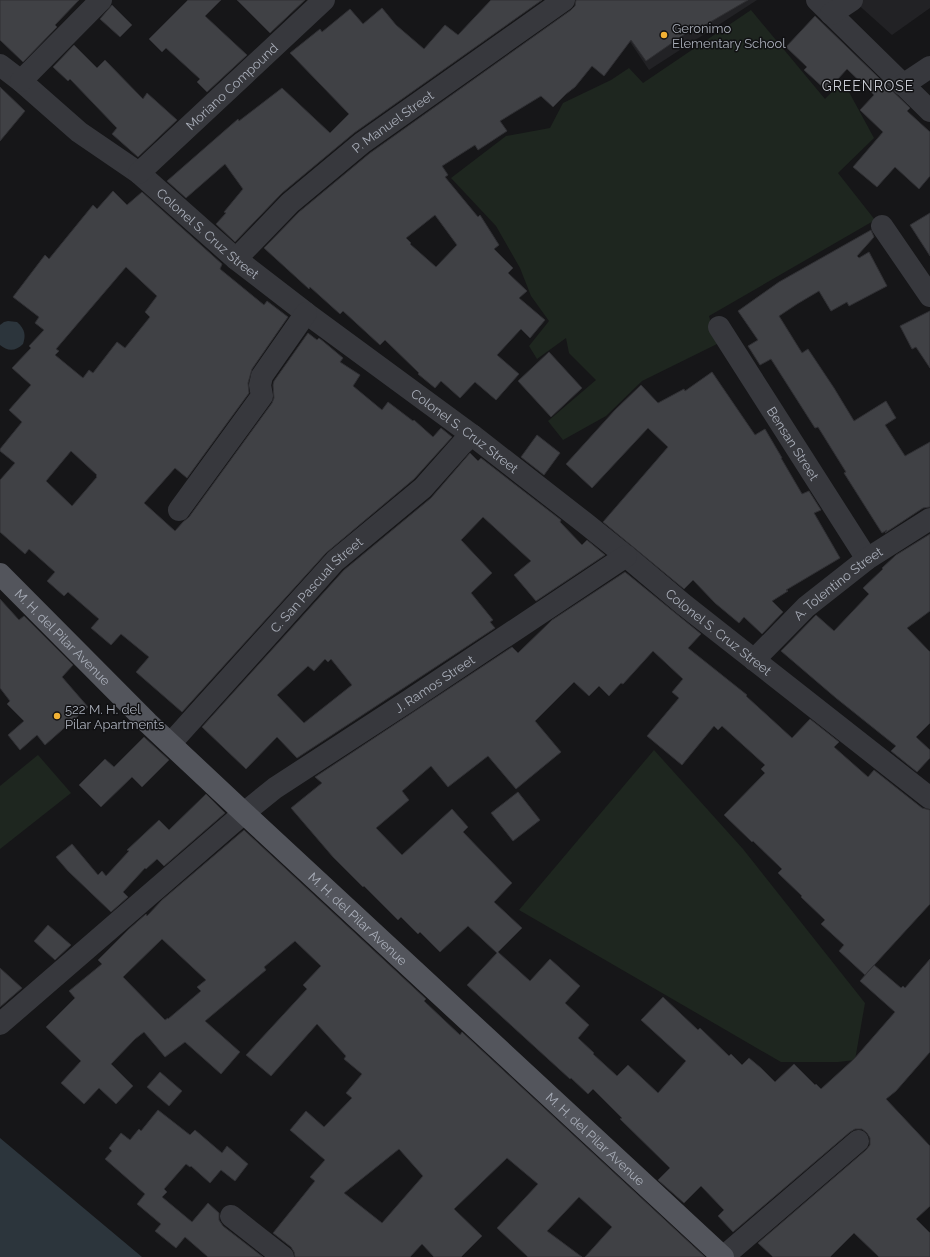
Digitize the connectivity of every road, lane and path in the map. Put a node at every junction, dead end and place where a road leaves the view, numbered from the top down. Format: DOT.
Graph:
graph roads {
  1 [pos="101,0"];
  2 [pos="324,0"];
  3 [pos="564,0"];
  4 [pos="852,0"];
  5 [pos="824,7"];
  6 [pos="0,65"];
  7 [pos="930,67"];
  8 [pos="21,80"];
  9 [pos="903,85"];
  10 [pos="930,111"];
  11 [pos="139,174"];
  12 [pos="882,226"];
  13 [pos="236,259"];
  14 [pos="930,296"];
  15 [pos="306,313"];
  16 [pos="719,327"];
  17 [pos="472,435"];
  18 [pos="179,510"];
  19 [pos="930,519"];
  20 [pos="626,556"];
  21 [pos="867,559"];
  22 [pos="0,574"];
  23 [pos="754,660"];
  24 [pos="171,743"];
  25 [pos="930,798"];
  26 [pos="244,813"];
  27 [pos="0,1024"];
  28 [pos="858,1141"];
  29 [pos="231,1216"];
  30 [pos="284,1257"];
  31 [pos="723,1257"];
  1 -- 8 [label="street"];
  2 -- 11 [label="street, Moriano Compound"];
  3 -- 13 [label="street, P. Manuel Street"];
  4 -- 5 [label="street"];
  5 -- 9 [label="street"];
  6 -- 8 [label="street, Colonel S. Cruz Street"];
  7 -- 9 [label="street"];
  8 -- 11 [label="street, Colonel S. Cruz Street"];
  9 -- 10 [label="street"];
  11 -- 13 [label="street, Colonel S. Cruz Street"];
  12 -- 14 [label="street"];
  13 -- 15 [label="street, Colonel S. Cruz Street"];
  15 -- 17 [label="street, Colonel S. Cruz Street"];
  15 -- 18 [label="street"];
  16 -- 21 [label="street, Bensan Street"];
  17 -- 20 [label="street, Colonel S. Cruz Street"];
  17 -- 24 [label="street, C. San Pascual Street"];
  19 -- 21 [label="street, A. Tolentino Street"];
  20 -- 23 [label="street, Colonel S. Cruz Street"];
  20 -- 26 [label="street, J. Ramos Street"];
  21 -- 23 [label="street, A. Tolentino Street"];
  22 -- 24 [label="main road, M. H. del Pilar Avenue"];
  23 -- 25 [label="street, Colonel S. Cruz Street"];
  24 -- 26 [label="main road, M. H. del Pilar Avenue"];
  26 -- 27 [label="street, J. Ramos Street"];
  26 -- 31 [label="main road, M. H. del Pilar Avenue"];
  28 -- 31 [label="street"];
  29 -- 30 [label="street"];
}
